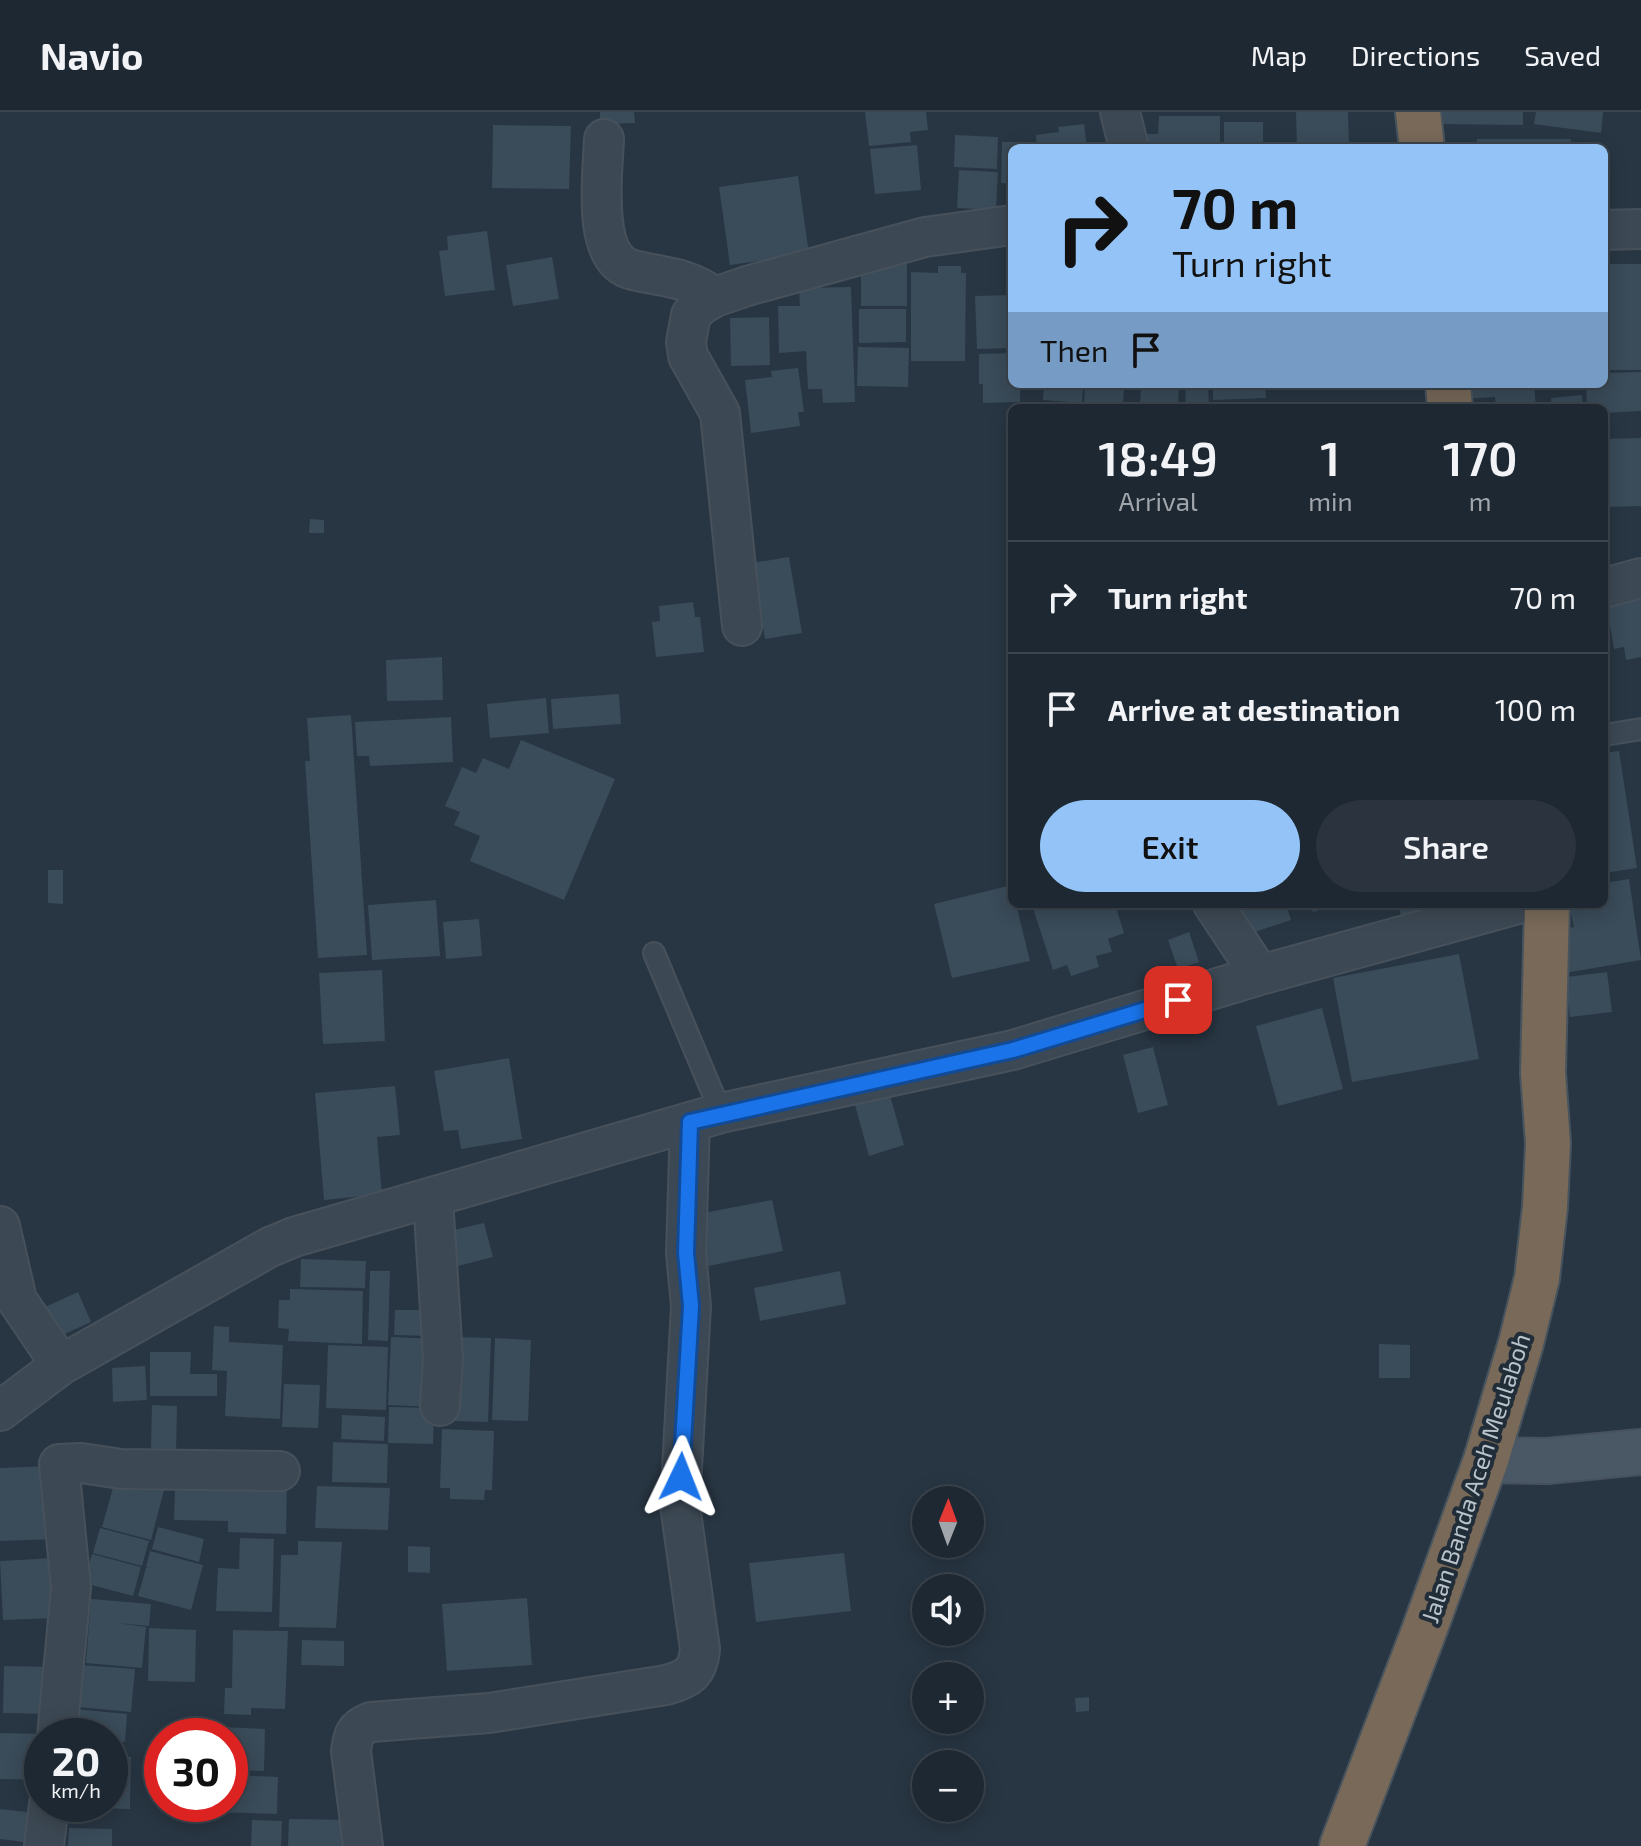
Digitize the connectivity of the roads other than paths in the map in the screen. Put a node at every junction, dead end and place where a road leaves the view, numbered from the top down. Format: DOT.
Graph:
graph roads {
  1 [pos="1120,112"];
  2 [pos="1418,112"];
  3 [pos="604,139"];
  4 [pos="1128,144"];
  5 [pos="1422,144"];
  6 [pos="1008,226"];
  7 [pos="1641,229"];
  8 [pos="1608,230"];
  9 [pos="715,297"];
  10 [pos="1641,578"];
  11 [pos="1608,587"];
  12 [pos="742,626"];
  13 [pos="1641,729"];
  14 [pos="1608,734"];
  15 [pos="1216,908"];
  16 [pos="1503,908"];
  17 [pos="1547,908"];
  18 [pos="654,953"];
  19 [pos="1260,975"];
  20 [pos="706,1117"];
  21 [pos="433,1198"];
  22 [pos="0,1226"];
  23 [pos="61,1365"];
  24 [pos="440,1406"];
  25 [pos="0,1411"];
  26 [pos="1641,1452"];
  27 [pos="1486,1460"];
  28 [pos="280,1471"];
  29 [pos="59,1718"];
  30 [pos="47,1822"];
  31 [pos="44,1846"];
  32 [pos="363,1846"];
  33 [pos="1342,1846"];
  1 -- 4 [label="street"];
  2 -- 5 [label="highway"];
  3 -- 9 [label="street"];
  6 -- 9 [label="street"];
  7 -- 8 [label="street"];
  9 -- 12 [label="street"];
  10 -- 11 [label="street"];
  13 -- 14 [label="lane"];
  15 -- 19 [label="street"];
  16 -- 19 [label="street"];
  17 -- 27 [label="highway, Jalan Banda Aceh Meulaboh"];
  18 -- 20 [label="lane"];
  19 -- 20 [label="street"];
  20 -- 21 [label="street"];
  20 -- 32 [label="street"];
  21 -- 23 [label="street"];
  21 -- 24 [label="street"];
  22 -- 23 [label="street"];
  23 -- 25 [label="street"];
  26 -- 27 [label="street"];
  27 -- 33 [label="highway, Jalan Banda Aceh Meulaboh"];
  28 -- 29 [label="street"];
  30 -- 31 [label="street"];
}
